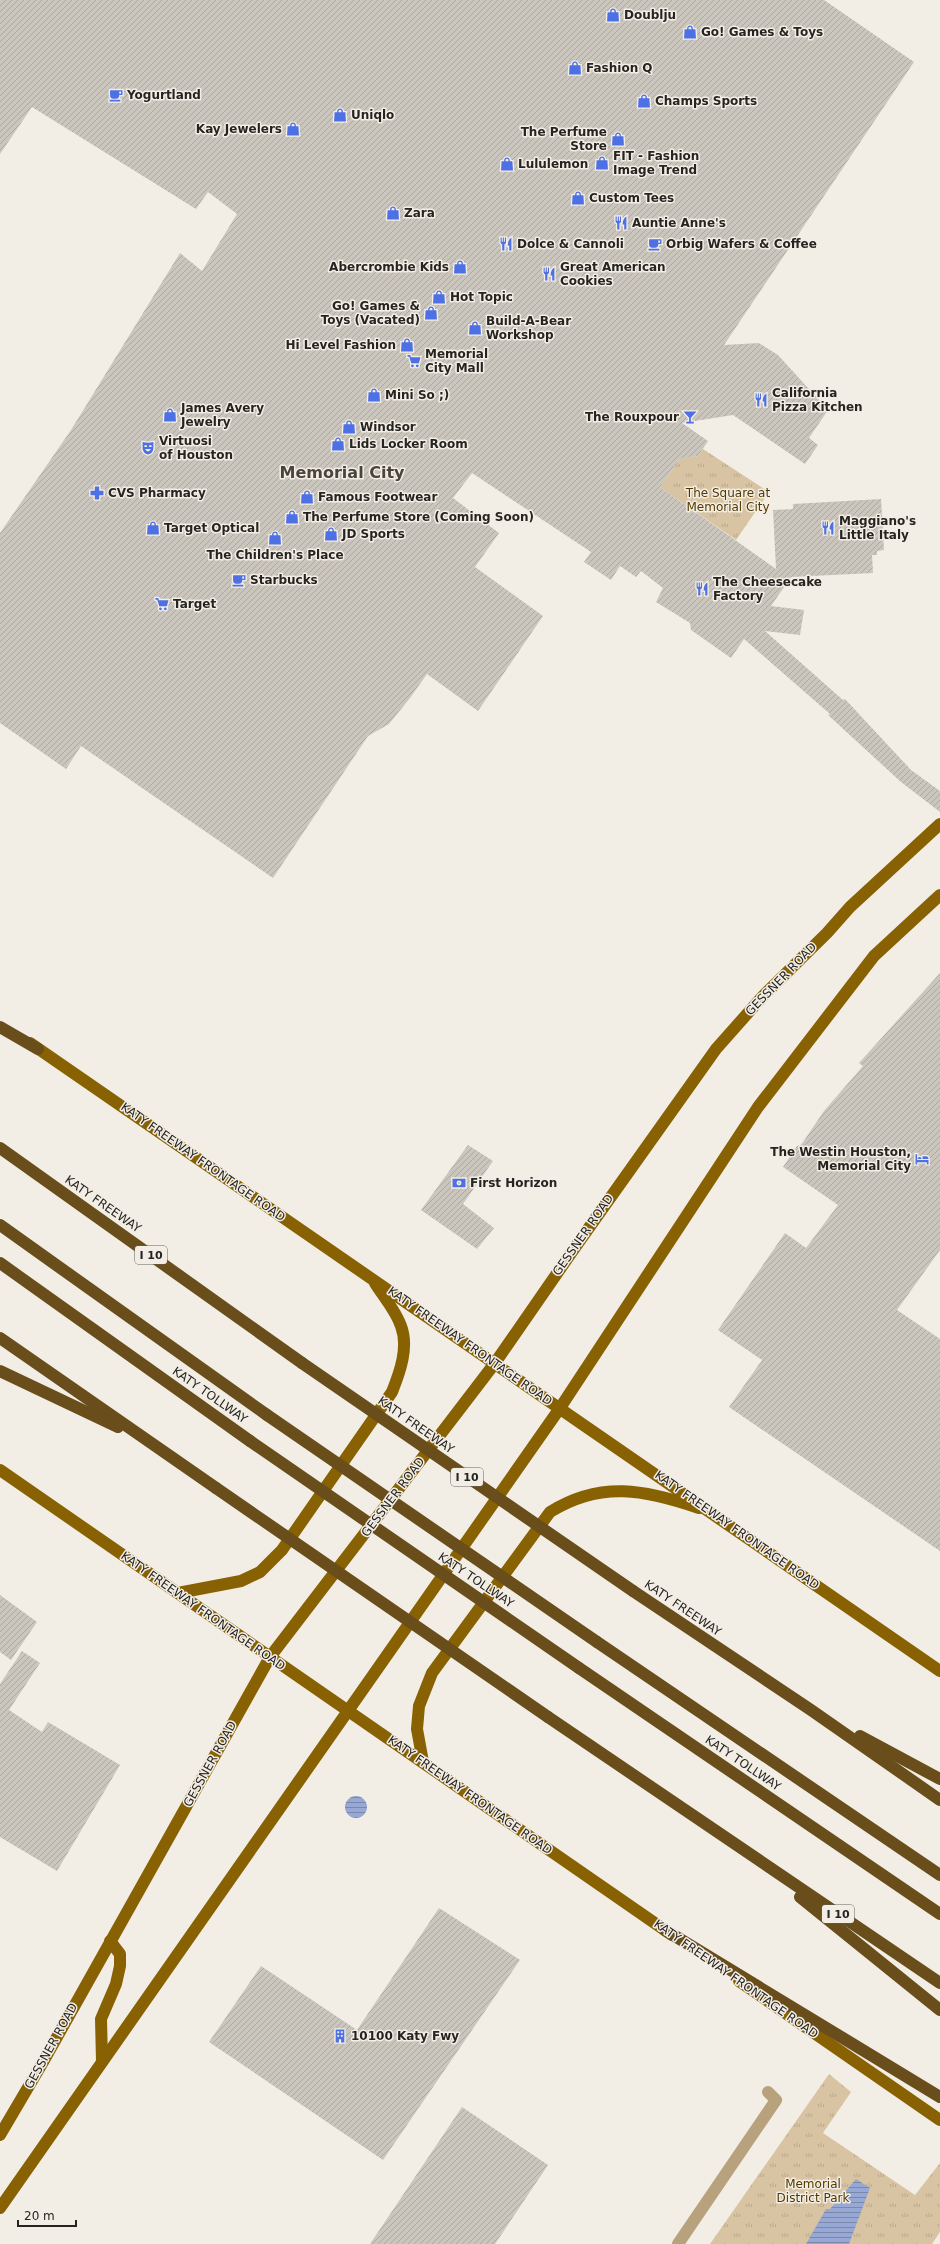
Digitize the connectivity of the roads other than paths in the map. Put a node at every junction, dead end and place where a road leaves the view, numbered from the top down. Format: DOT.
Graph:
graph roads {
  1 [pos="940,824"];
  2 [pos="940,895"];
  3 [pos="0,1021"];
  4 [pos="0,1027"];
  5 [pos="38,1048"];
  6 [pos="0,1148"];
  7 [pos="0,1225"];
  8 [pos="0,1264"];
  9 [pos="372,1278"];
  10 [pos="0,1338"];
  11 [pos="495,1363"];
  12 [pos="0,1371"];
  13 [pos="560,1408"];
  14 [pos="150,1442"];
  15 [pos="0,1470"];
  16 [pos="713,1513"];
  17 [pos="178,1593"];
  18 [pos="270,1657"];
  19 [pos="940,1671"];
  20 [pos="812,1710"];
  21 [pos="348,1711"];
  22 [pos="423,1762"];
  23 [pos="940,1779"];
  24 [pos="940,1800"];
  25 [pos="737,1846"];
  26 [pos="940,1876"];
  27 [pos="940,1914"];
  28 [pos="665,1930"];
  29 [pos="110,1941"];
  30 [pos="940,1983"];
  31 [pos="940,2010"];
  32 [pos="102,2061"];
  33 [pos="768,2092"];
  34 [pos="940,2097"];
  35 [pos="940,2120"];
  36 [pos="0,2135"];
  37 [pos="0,2208"];
  38 [pos="678,2244"];
  1 -- 11 [label="main road, GESSNER ROAD"];
  2 -- 13 [label="main road"];
  3 -- 5 [label="main road, KATY FREEWAY FRONTAGE ROAD"];
  4 -- 5 [label="highway"];
  5 -- 9 [label="main road, KATY FREEWAY FRONTAGE ROAD"];
  6 -- 20 [label="highway, KATY FREEWAY / I 10, bridge"];
  7 -- 26 [label="highway, KATY TOLLWAY, bridge"];
  8 -- 27 [label="highway, KATY TOLLWAY, bridge"];
  9 -- 11 [label="main road, KATY FREEWAY FRONTAGE ROAD"];
  9 -- 17 [label="main road"];
  10 -- 14 [label="highway, I 10"];
  11 -- 13 [label="main road, KATY FREEWAY FRONTAGE ROAD"];
  11 -- 18 [label="main road, GESSNER ROAD"];
  12 -- 14 [label="highway"];
  13 -- 16 [label="main road, KATY FREEWAY FRONTAGE ROAD"];
  13 -- 21 [label="main road"];
  14 -- 25 [label="highway, I 10, bridge"];
  15 -- 17 [label="main road, KATY FREEWAY FRONTAGE ROAD"];
  16 -- 19 [label="main road, KATY FREEWAY FRONTAGE ROAD"];
  16 -- 22 [label="main road"];
  17 -- 18 [label="main road, KATY FREEWAY FRONTAGE ROAD"];
  18 -- 21 [label="main road, KATY FREEWAY FRONTAGE ROAD"];
  18 -- 29 [label="main road, GESSNER ROAD"];
  20 -- 23 [label="highway"];
  20 -- 24 [label="highway, KATY FREEWAY / I 10"];
  21 -- 22 [label="main road, KATY FREEWAY FRONTAGE ROAD"];
  21 -- 32 [label="main road"];
  22 -- 28 [label="main road, KATY FREEWAY FRONTAGE ROAD"];
  25 -- 30 [label="highway, I 10"];
  25 -- 31 [label="highway"];
  28 -- 34 [label="highway"];
  28 -- 35 [label="main road, KATY FREEWAY FRONTAGE ROAD"];
  29 -- 32 [label="main road"];
  29 -- 36 [label="main road, GESSNER ROAD"];
  32 -- 37 [label="main road"];
  33 -- 38 [label="street"];
}
